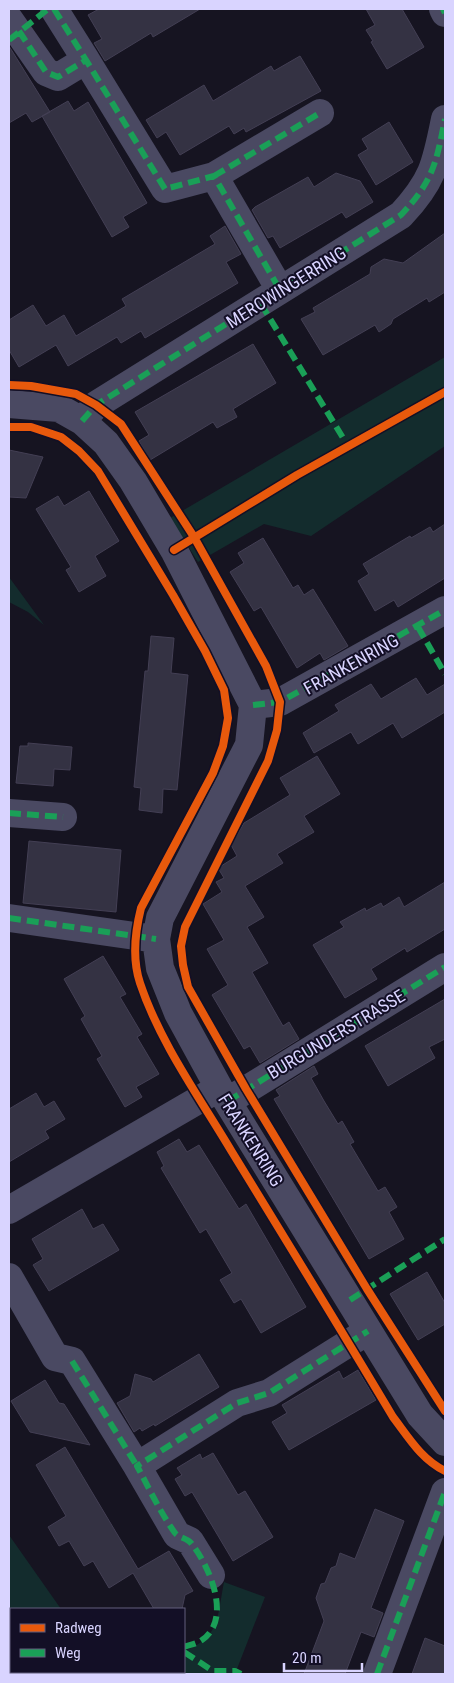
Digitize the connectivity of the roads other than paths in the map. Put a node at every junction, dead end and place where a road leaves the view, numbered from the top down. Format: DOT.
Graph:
graph roads {
  1 [pos="48,9"];
  2 [pos="54,9"];
  3 [pos="443,9"];
  4 [pos="445,13"];
  5 [pos="12,30"];
  6 [pos="86,60"];
  7 [pos="320,113"];
  8 [pos="445,119"];
  9 [pos="214,176"];
  10 [pos="280,290"];
  11 [pos="9,404"];
  12 [pos="82,421"];
  13 [pos="445,610"];
  14 [pos="253,705"];
  15 [pos="9,813"];
  16 [pos="63,817"];
  17 [pos="9,918"];
  18 [pos="156,940"];
  19 [pos="445,967"];
  20 [pos="223,1094"];
  21 [pos="9,1210"];
  22 [pos="9,1278"];
  23 [pos="368,1331"];
  24 [pos="445,1442"];
  25 [pos="136,1466"];
  26 [pos="445,1492"];
  27 [pos="211,1575"];
  28 [pos="377,1674"];
  1 -- 5 [label="street"];
  2 -- 6 [label="street"];
  3 -- 4 [label="street"];
  5 -- 6 [label="street"];
  6 -- 9 [label="street"];
  7 -- 9 [label="street"];
  8 -- 10 [label="street, MEROWINGERRING"];
  9 -- 10 [label="street"];
  10 -- 12 [label="street, MEROWINGERRING"];
  11 -- 12 [label="street"];
  12 -- 14 [label="street"];
  13 -- 14 [label="street, FRANKENRING"];
  14 -- 18 [label="street, FRANKENRING"];
  15 -- 16 [label="street"];
  17 -- 18 [label="street"];
  18 -- 20 [label="street, FRANKENRING"];
  19 -- 20 [label="street, BURGUNDERSTRASSE"];
  20 -- 21 [label="street, BURGUNDERSTRASSE"];
  20 -- 23 [label="street, FRANKENRING"];
  22 -- 25 [label="street"];
  23 -- 24 [label="street, FRANKENRING"];
  23 -- 25 [label="street"];
  25 -- 27 [label="street"];
  26 -- 28 [label="street"];
}
